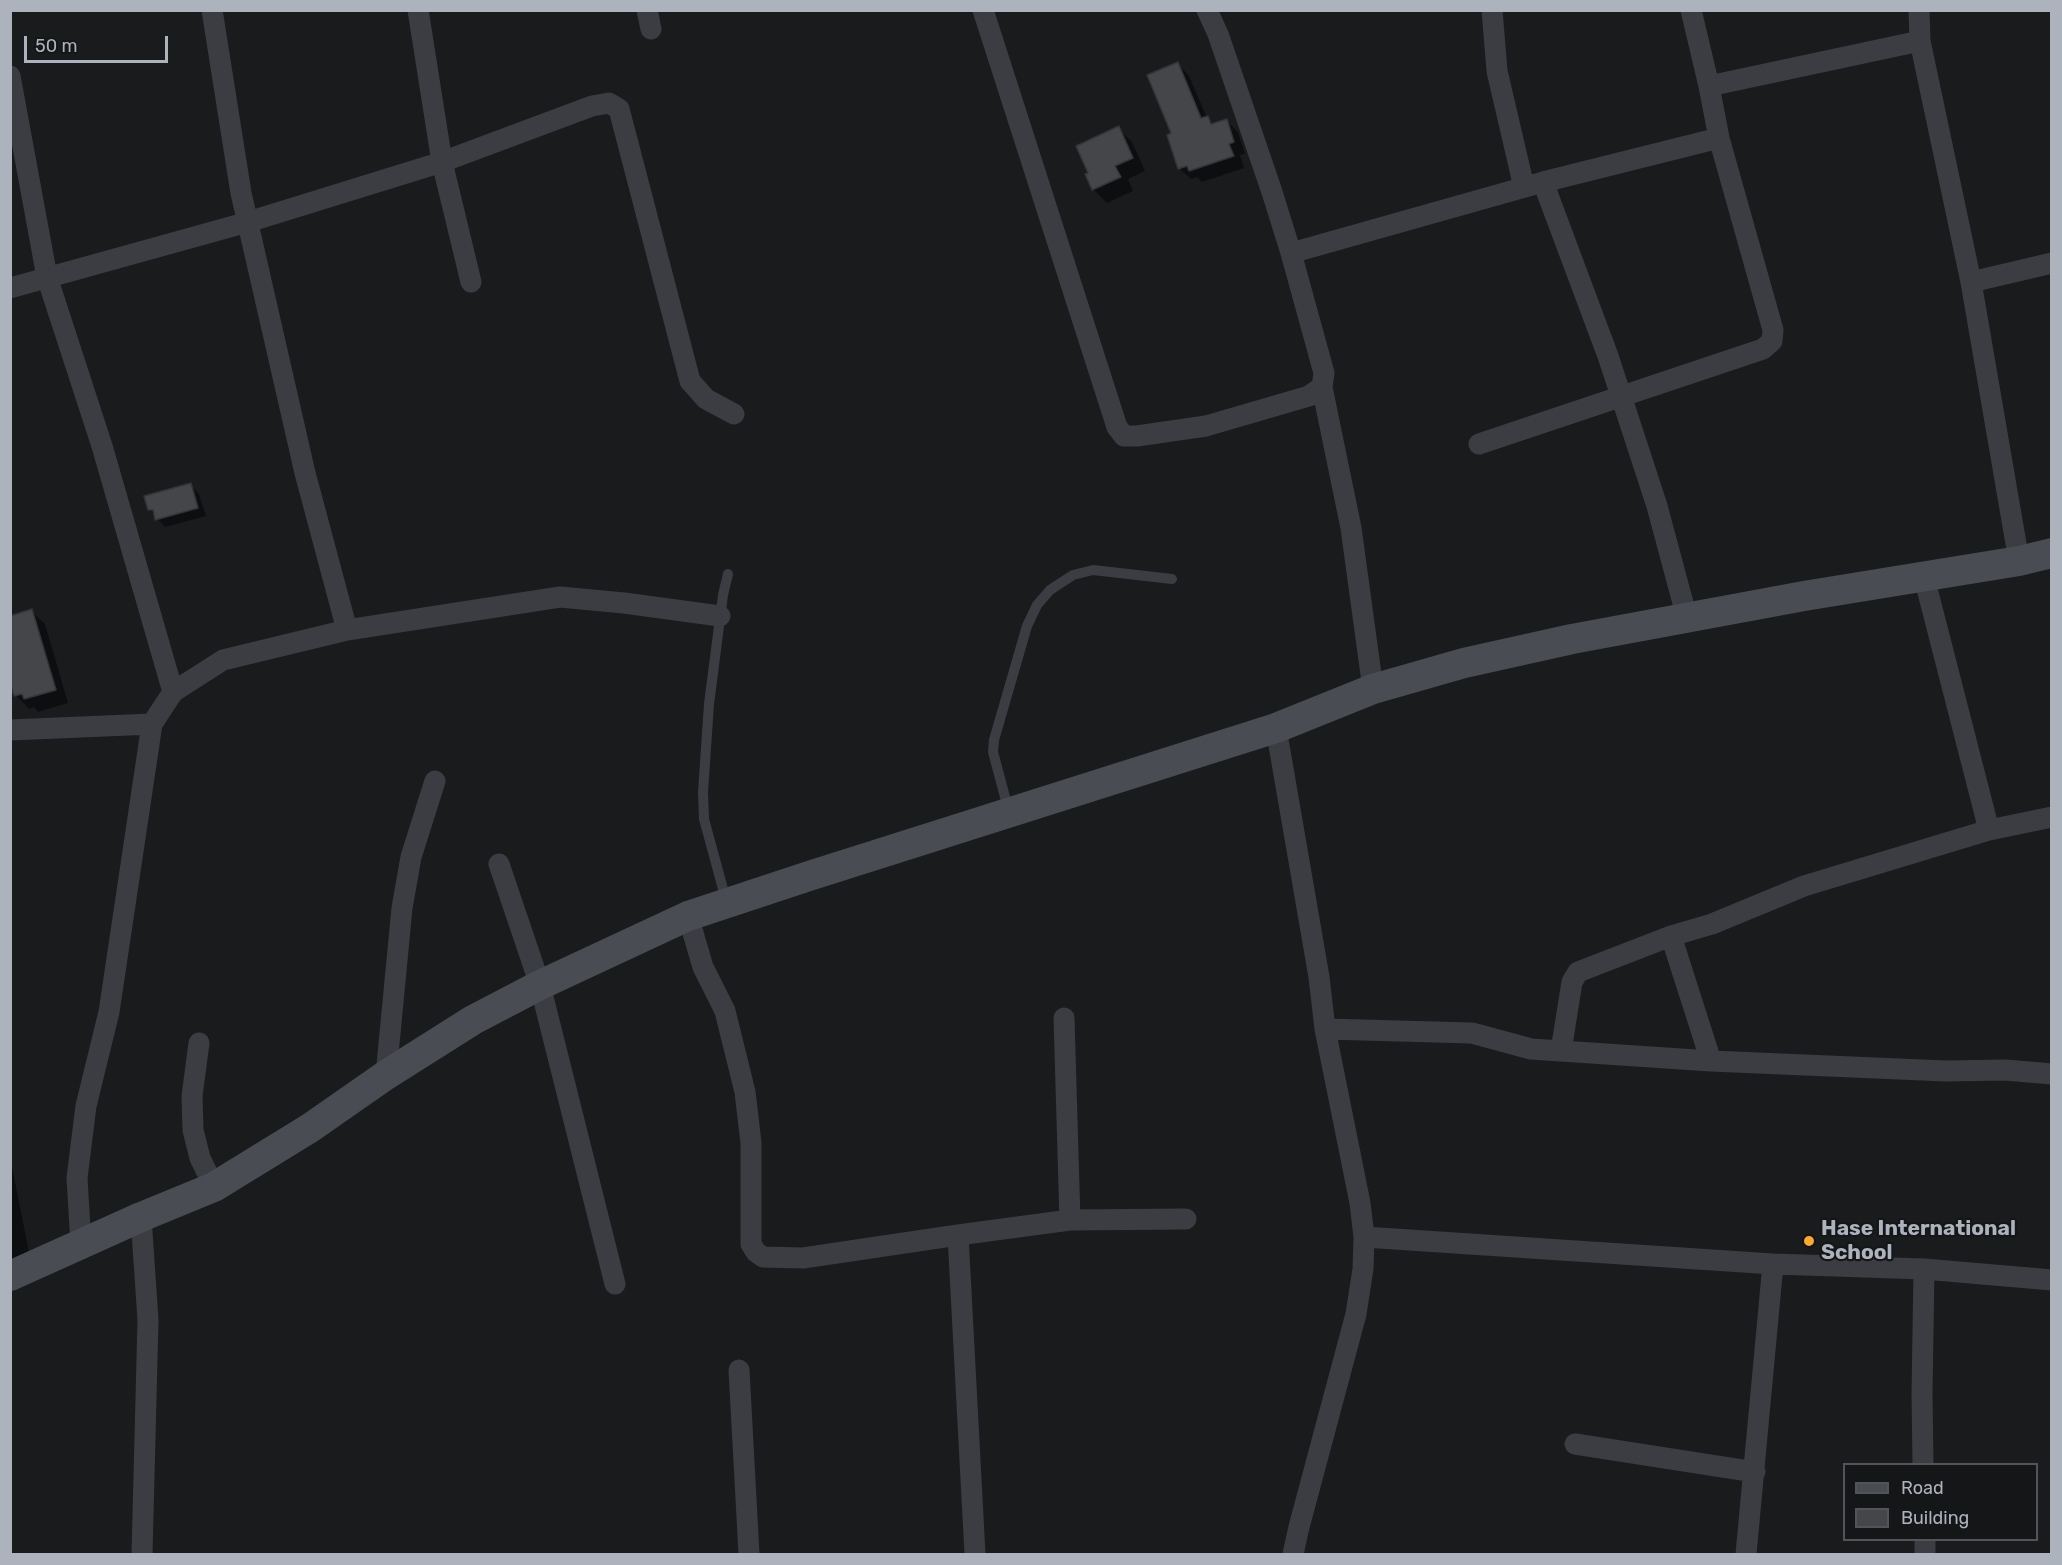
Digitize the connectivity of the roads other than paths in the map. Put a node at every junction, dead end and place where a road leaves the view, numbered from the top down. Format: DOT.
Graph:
graph roads {
  1 [pos="212,10"];
  2 [pos="418,10"];
  3 [pos="983,10"];
  4 [pos="1208,10"];
  5 [pos="1492,10"];
  6 [pos="1690,10"];
  7 [pos="1918,10"];
  8 [pos="1920,41"];
  9 [pos="10,76"];
  10 [pos="1709,86"];
  11 [pos="1719,138"];
  12 [pos="442,162"];
  13 [pos="1533,184"];
  14 [pos="248,222"];
  15 [pos="1291,253"];
  16 [pos="2052,263"];
  17 [pos="46,277"];
  18 [pos="471,282"];
  19 [pos="1971,282"];
  20 [pos="10,288"];
  21 [pos="1322,387"];
  22 [pos="1620,395"];
  23 [pos="734,414"];
  24 [pos="1479,444"];
  25 [pos="2052,553"];
  26 [pos="2019,561"];
  27 [pos="728,574"];
  28 [pos="1924,576"];
  29 [pos="1172,579"];
  30 [pos="720,616"];
  31 [pos="1687,618"];
  32 [pos="346,630"];
  33 [pos="1373,689"];
  34 [pos="173,693"];
  35 [pos="152,724"];
  36 [pos="1276,728"];
  37 [pos="10,730"];
  38 [pos="435,781"];
  39 [pos="1009,813"];
  40 [pos="2052,817"];
  41 [pos="1989,830"];
  42 [pos="498,864"];
  43 [pos="727,904"];
  44 [pos="688,916"];
  45 [pos="1671,936"];
  46 [pos="540,985"];
  47 [pos="1064,1018"];
  48 [pos="1325,1029"];
  49 [pos="200,1043"];
  50 [pos="1561,1052"];
  51 [pos="1712,1061"];
  52 [pos="2052,1074"];
  53 [pos="386,1075"];
  54 [pos="214,1187"];
  55 [pos="141,1217"];
  56 [pos="1186,1219"];
  57 [pos="1070,1220"];
  58 [pos="958,1235"];
  59 [pos="1364,1237"];
  60 [pos="81,1245"];
  61 [pos="1773,1264"];
  62 [pos="1924,1269"];
  63 [pos="10,1276"];
  64 [pos="2052,1280"];
  65 [pos="615,1284"];
  66 [pos="739,1370"];
  67 [pos="1575,1444"];
  68 [pos="1923,1463"];
  69 [pos="1755,1472"];
  70 [pos="142,1554"];
  71 [pos="749,1554"];
  72 [pos="975,1554"];
  73 [pos="1293,1554"];
  74 [pos="1746,1554"];
  1 -- 14 [label="street"];
  2 -- 12 [label="street"];
  3 -- 21 [label="street"];
  4 -- 15 [label="street"];
  5 -- 13 [label="street"];
  6 -- 10 [label="street"];
  7 -- 8 [label="street"];
  8 -- 10 [label="street"];
  8 -- 19 [label="street"];
  9 -- 17 [label="street"];
  10 -- 11 [label="street"];
  11 -- 13 [label="street"];
  11 -- 22 [label="street"];
  12 -- 14 [label="street"];
  12 -- 18 [label="street"];
  12 -- 23 [label="street"];
  13 -- 15 [label="street"];
  13 -- 22 [label="street"];
  14 -- 17 [label="street"];
  14 -- 32 [label="street"];
  15 -- 21 [label="street"];
  16 -- 19 [label="street"];
  17 -- 20 [label="street"];
  17 -- 34 [label="street"];
  19 -- 26 [label="street"];
  21 -- 33 [label="street"];
  22 -- 24 [label="street"];
  22 -- 31 [label="street"];
  25 -- 26 [label="street"];
  26 -- 28 [label="street"];
  27 -- 30 [label="lane"];
  28 -- 31 [label="street"];
  28 -- 41 [label="street"];
  29 -- 39 [label="lane"];
  30 -- 32 [label="street"];
  30 -- 43 [label="lane"];
  31 -- 33 [label="street"];
  32 -- 34 [label="street"];
  33 -- 36 [label="street"];
  34 -- 35 [label="street"];
  35 -- 37 [label="street"];
  35 -- 60 [label="street"];
  36 -- 39 [label="street"];
  36 -- 48 [label="street"];
  38 -- 53 [label="street"];
  39 -- 43 [label="street"];
  40 -- 41 [label="street"];
  41 -- 45 [label="street"];
  42 -- 46 [label="street"];
  43 -- 44 [label="street"];
  44 -- 46 [label="street"];
  44 -- 58 [label="street"];
  45 -- 50 [label="street"];
  45 -- 51 [label="street"];
  46 -- 53 [label="street"];
  46 -- 65 [label="street"];
  47 -- 57 [label="street"];
  48 -- 50 [label="street"];
  48 -- 59 [label="street"];
  49 -- 54 [label="street"];
  50 -- 51 [label="street"];
  51 -- 52 [label="street"];
  53 -- 54 [label="street"];
  54 -- 55 [label="street"];
  55 -- 60 [label="street"];
  55 -- 70 [label="street"];
  56 -- 57 [label="street"];
  57 -- 58 [label="street"];
  58 -- 72 [label="street"];
  59 -- 61 [label="street"];
  59 -- 73 [label="street"];
  60 -- 63 [label="street"];
  61 -- 62 [label="street"];
  61 -- 69 [label="street"];
  62 -- 64 [label="street"];
  62 -- 68 [label="street"];
  66 -- 71 [label="street"];
  67 -- 69 [label="street"];
  69 -- 74 [label="street"];
}
